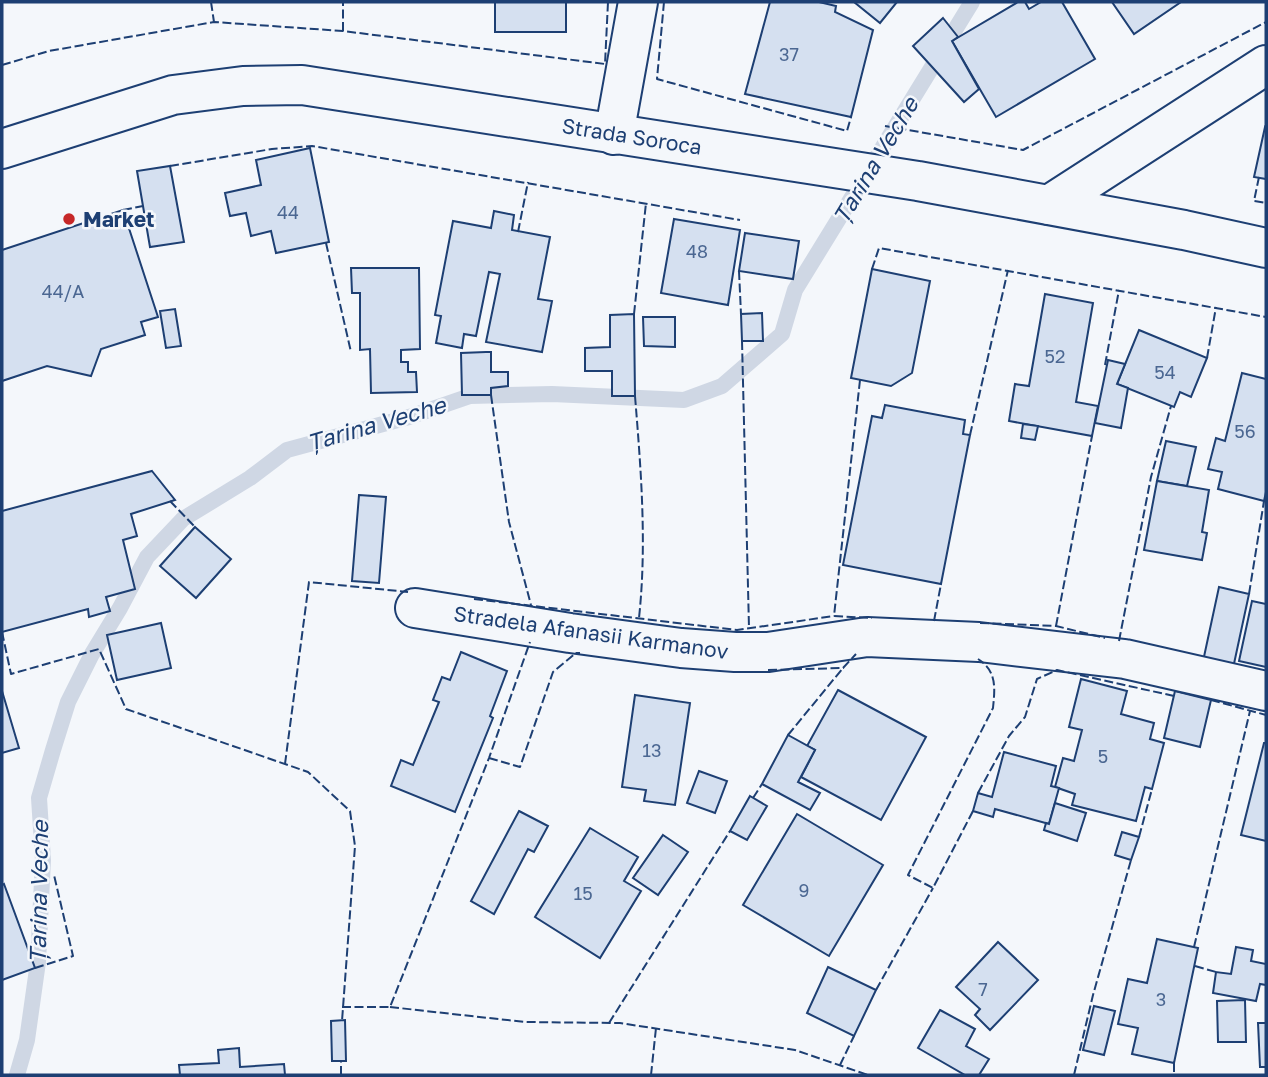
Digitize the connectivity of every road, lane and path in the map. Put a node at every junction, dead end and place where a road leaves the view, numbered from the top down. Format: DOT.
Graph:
graph roads {
  1 [pos="638,2"];
  2 [pos="1266,65"];
  3 [pos="614,135"];
  4 [pos="2,149"];
  5 [pos="1049,205"];
  6 [pos="1266,248"];
  7 [pos="415,608"];
  8 [pos="1266,691"];
  1 -- 3 [label="street"];
  2 -- 5 [label="street"];
  3 -- 4 [label="street, Strada Soroca"];
  3 -- 5 [label="street, Strada Soroca"];
  5 -- 6 [label="street, Strada Soroca"];
  7 -- 8 [label="street, Stradela Afanasii Karmanov"];
}
